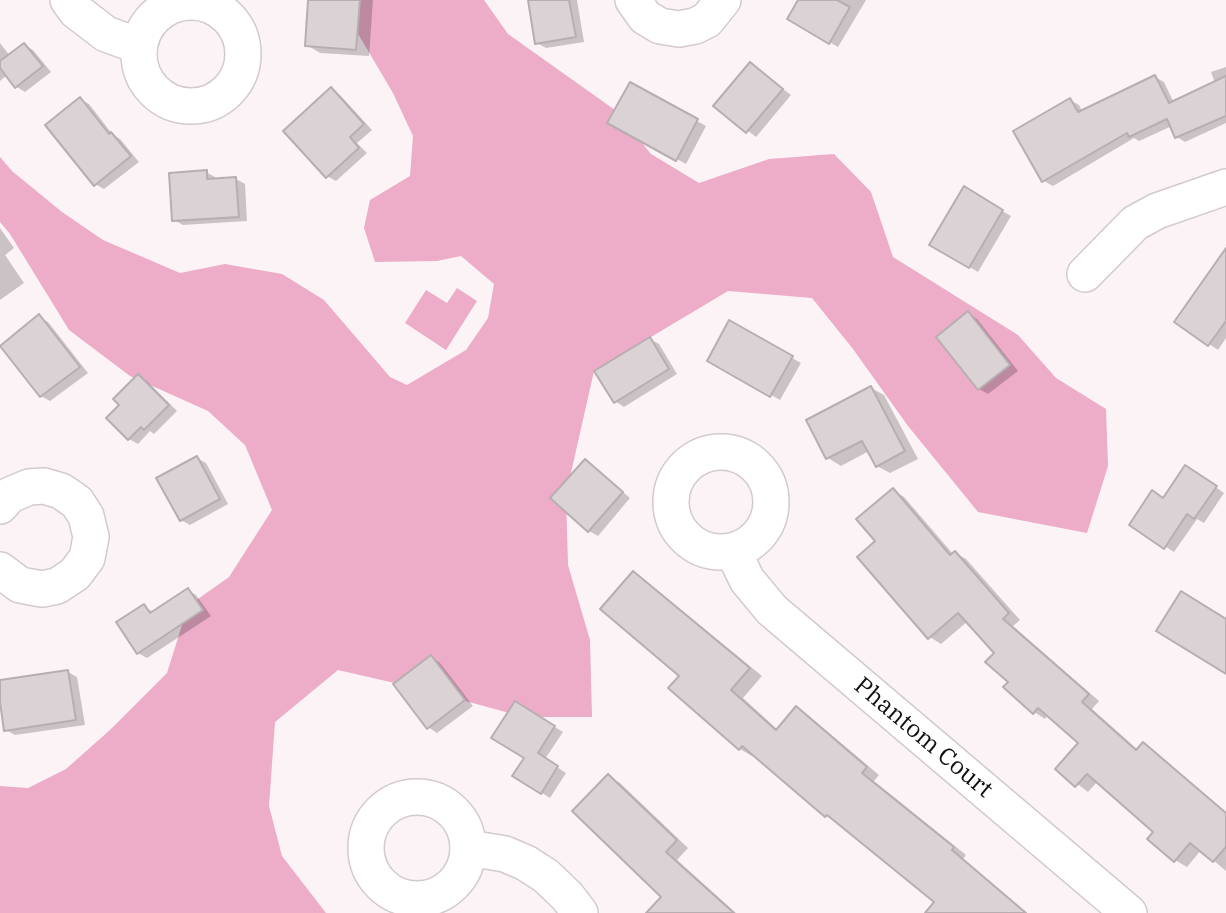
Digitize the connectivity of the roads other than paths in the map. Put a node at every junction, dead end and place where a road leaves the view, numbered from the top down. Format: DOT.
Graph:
graph roads {
  1 [pos="68,0"];
  2 [pos="633,0"];
  3 [pos="723,0"];
  4 [pos="139,46"];
  5 [pos="1226,187"];
  6 [pos="1085,274"];
  7 [pos="4,493"];
  8 [pos="733,551"];
  9 [pos="0,570"];
  10 [pos="469,848"];
  11 [pos="580,913"];
  12 [pos="1129,913"];
  1 -- 4 [label="street"];
  2 -- 3 [label="street"];
  5 -- 6 [label="street"];
  7 -- 9 [label="street"];
  8 -- 12 [label="street, Phantom Court"];
  10 -- 11 [label="street"];
}
